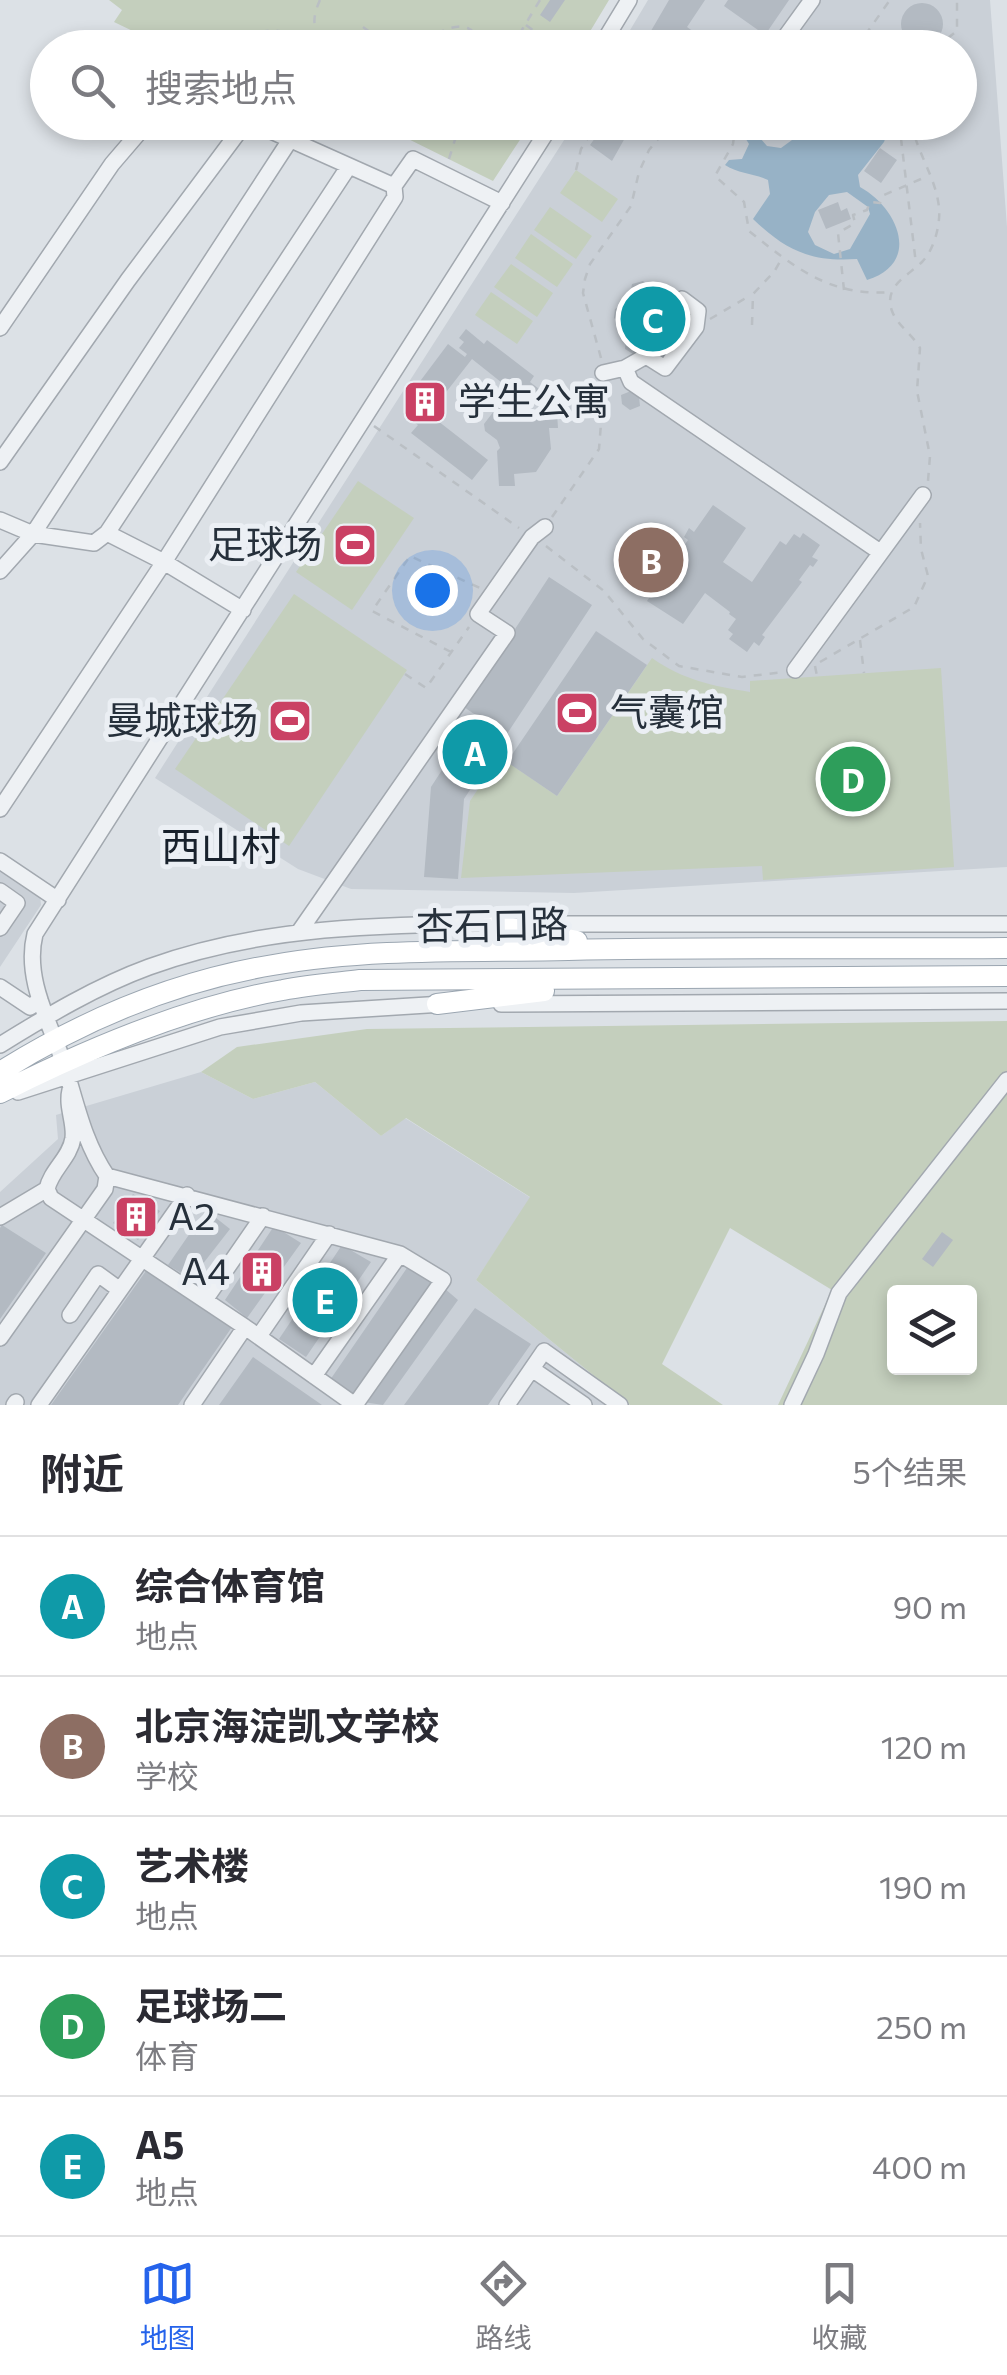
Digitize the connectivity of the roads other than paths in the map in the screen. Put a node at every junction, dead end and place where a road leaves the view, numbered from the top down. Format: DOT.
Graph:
graph roads {
  1 [pos="629,0"];
  2 [pos="812,0"];
  3 [pos="611,30"];
  4 [pos="790,30"];
  5 [pos="133,140"];
  6 [pos="234,140"];
  7 [pos="290,140"];
  8 [pos="541,140"];
  9 [pos="349,166"];
  10 [pos="394,186"];
  11 [pos="502,203"];
  12 [pos="682,299"];
  13 [pos="0,328"];
  14 [pos="625,368"];
  15 [pos="603,373"];
  16 [pos="0,462"];
  17 [pos="923,495"];
  18 [pos="0,520"];
  19 [pos="538,532"];
  20 [pos="108,533"];
  21 [pos="33,534"];
  22 [pos="880,552"];
  23 [pos="164,562"];
  24 [pos="0,571"];
  25 [pos="243,610"];
  26 [pos="795,670"];
  27 [pos="0,809"];
  28 [pos="0,861"];
  29 [pos="0,890"];
  30 [pos="58,900"];
  31 [pos="492,924"];
  32 [pos="1007,924"];
  33 [pos="0,928"];
  34 [pos="299,932"];
  35 [pos="1007,948"];
  36 [pos="618,949"];
  37 [pos="1007,976"];
  38 [pos="638,980"];
  39 [pos="0,987"];
  40 [pos="40,1000"];
  41 [pos="1007,1001"];
  42 [pos="437,1004"];
  43 [pos="44,1017"];
  44 [pos="54,1039"];
  45 [pos="0,1045"];
  46 [pos="0,1072"];
  47 [pos="67,1076"];
  48 [pos="1007,1080"];
  49 [pos="0,1095"];
  50 [pos="107,1176"];
  51 [pos="47,1188"];
  52 [pos="186,1195"];
  53 [pos="263,1216"];
  54 [pos="0,1217"];
  55 [pos="84,1219"];
  56 [pos="329,1234"];
  57 [pos="400,1254"];
  58 [pos="143,1258"];
  59 [pos="120,1290"];
  60 [pos="205,1300"];
  61 [pos="70,1315"];
  62 [pos="252,1332"];
  63 [pos="0,1338"];
  64 [pos="532,1369"];
  65 [pos="314,1376"];
  66 [pos="39,1405"];
  67 [pos="192,1405"];
  68 [pos="355,1405"];
  69 [pos="507,1405"];
  70 [pos="584,1405"];
  71 [pos="620,1405"];
  72 [pos="792,1405"];
  1 -- 3 [label="street"];
  2 -- 4 [label="street"];
  5 -- 13 [label="street"];
  6 -- 16 [label="street"];
  7 -- 9 [label="street"];
  7 -- 21 [label="street"];
  8 -- 11 [label="street"];
  9 -- 10 [label="street"];
  9 -- 20 [label="street"];
  10 -- 11 [label="street"];
  10 -- 23 [label="street"];
  11 -- 25 [label="street"];
  12 -- 14 [label="street"];
  14 -- 15 [label="street"];
  14 -- 22 [label="street"];
  17 -- 22 [label="street"];
  18 -- 21 [label="street"];
  19 -- 34 [label="street"];
  20 -- 21 [label="street"];
  20 -- 23 [label="street"];
  21 -- 24 [label="street"];
  22 -- 26 [label="street"];
  23 -- 25 [label="street"];
  23 -- 27 [label="street"];
  25 -- 30 [label="street"];
  28 -- 30 [label="street"];
  29 -- 33 [label="street"];
  30 -- 40 [label="street"];
  31 -- 32 [label="street, 杏石口路"];
  31 -- 34 [label="street, 杏石口路"];
  31 -- 36 [label="main road"];
  34 -- 43 [label="street, 杏石口路"];
  35 -- 36 [label="main road, 杏石口路"];
  36 -- 44 [label="main road, 杏石口路"];
  37 -- 38 [label="main road, 杏石口路"];
  38 -- 42 [label="main road"];
  38 -- 47 [label="main road, 杏石口路"];
  39 -- 40 [label="street"];
  40 -- 43 [label="street"];
  41 -- 42 [label="street"];
  42 -- 47 [label="street"];
  43 -- 44 [label="street"];
  43 -- 45 [label="street, 杏石口路"];
  44 -- 46 [label="main road, 杏石口路"];
  44 -- 47 [label="street"];
  47 -- 49 [label="main road, 杏石口路"];
  47 -- 50 [label="street"];
  47 -- 51 [label="street"];
  48 -- 72 [label="street"];
  50 -- 52 [label="street"];
  50 -- 55 [label="street"];
  51 -- 54 [label="street"];
  51 -- 55 [label="street"];
  52 -- 53 [label="street"];
  52 -- 58 [label="street"];
  53 -- 56 [label="street"];
  53 -- 60 [label="street"];
  55 -- 58 [label="street"];
  55 -- 63 [label="street"];
  56 -- 57 [label="street"];
  56 -- 62 [label="street"];
  57 -- 65 [label="street"];
  57 -- 68 [label="street"];
  58 -- 59 [label="street"];
  58 -- 60 [label="street"];
  59 -- 61 [label="street"];
  59 -- 66 [label="street"];
  60 -- 62 [label="street"];
  62 -- 65 [label="street"];
  62 -- 67 [label="street"];
  64 -- 69 [label="street"];
  64 -- 70 [label="street"];
  64 -- 71 [label="street"];
  65 -- 68 [label="street"];
}
